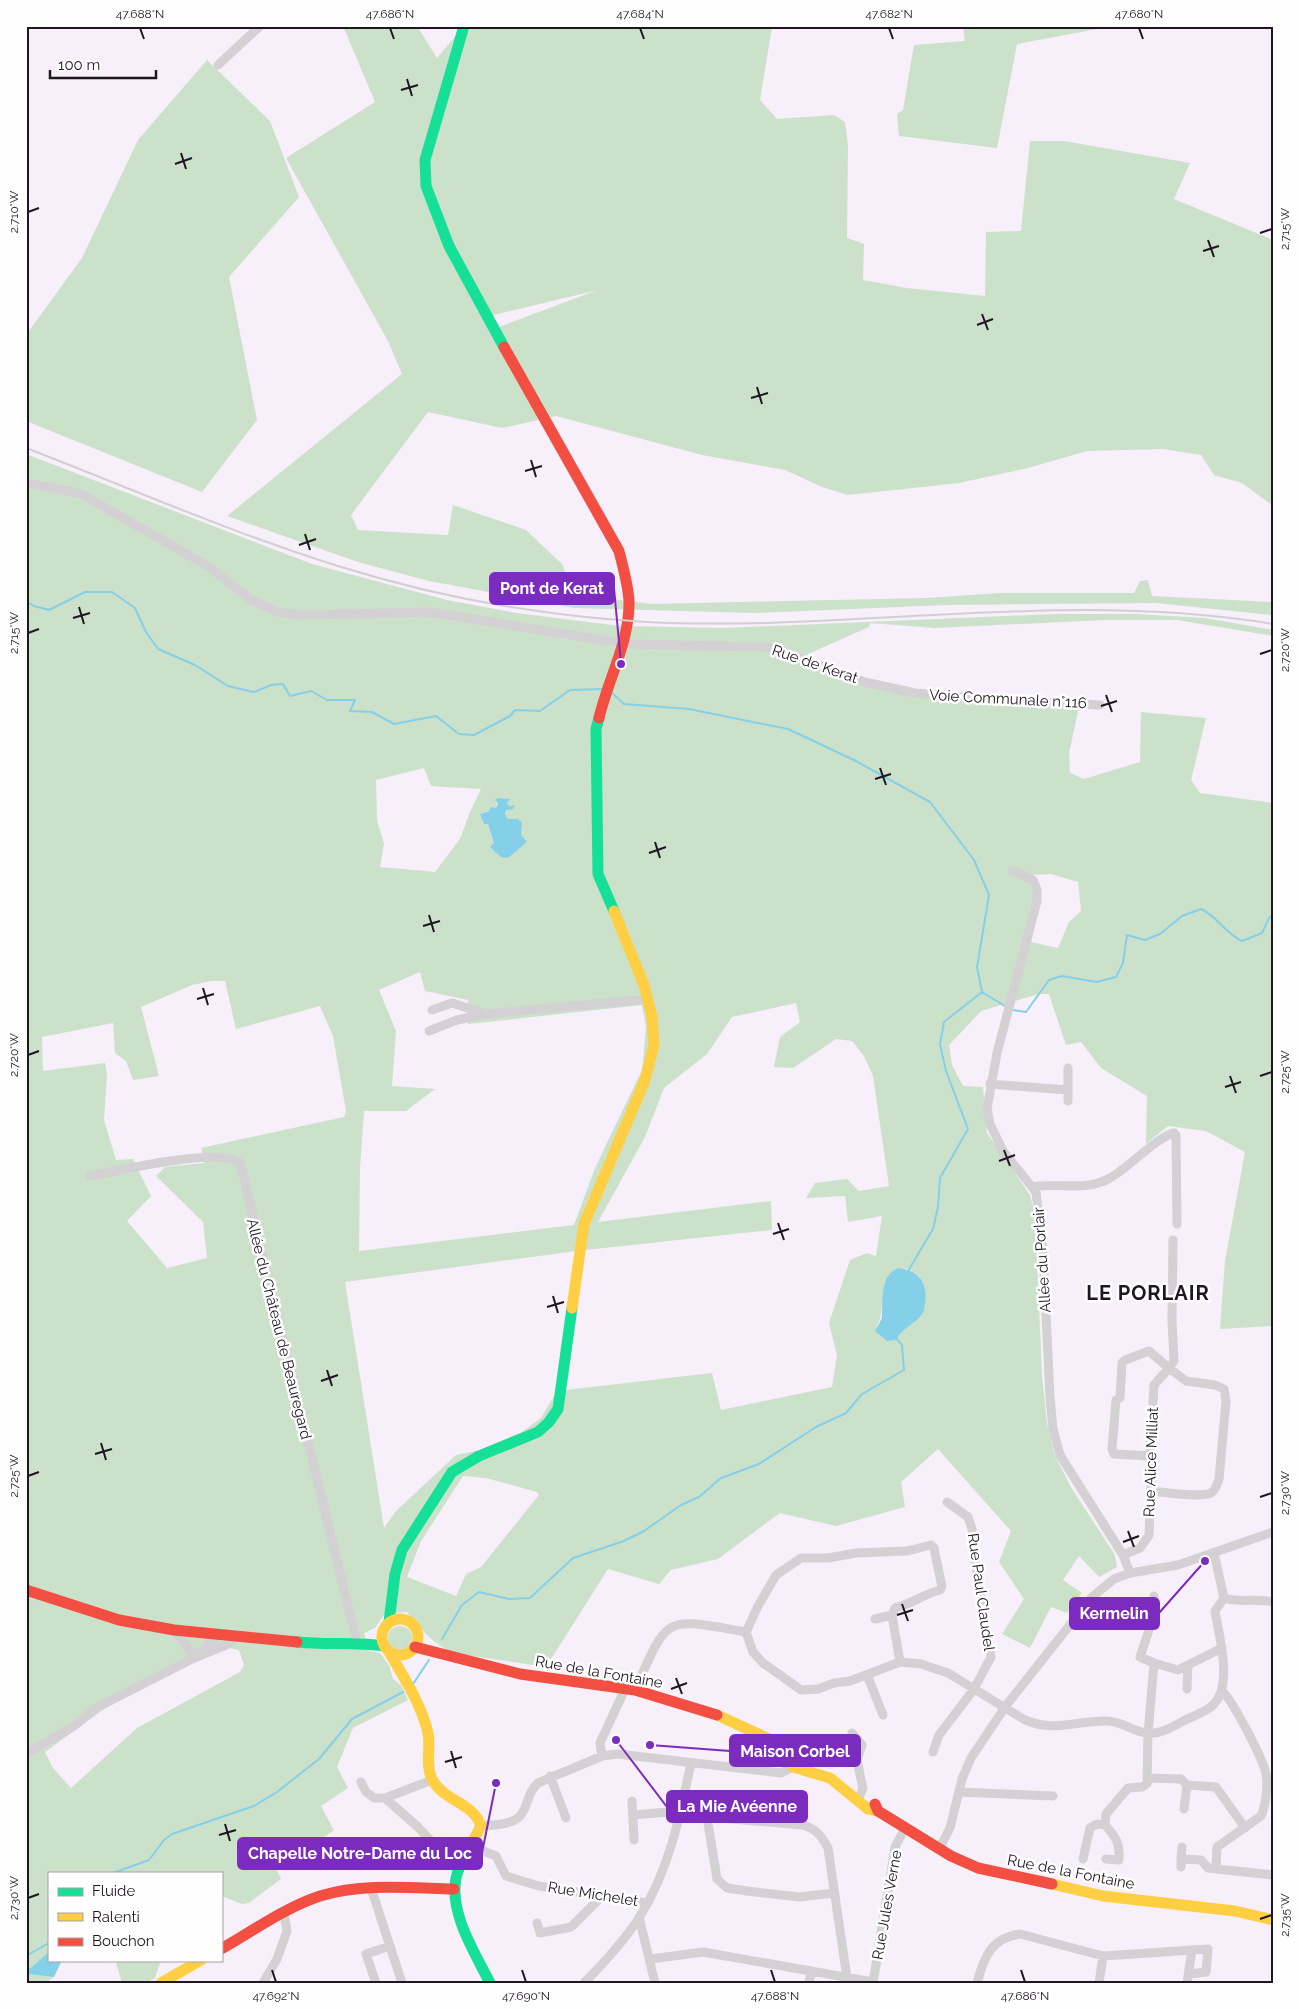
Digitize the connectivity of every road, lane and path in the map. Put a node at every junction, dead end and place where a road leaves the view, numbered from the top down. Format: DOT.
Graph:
graph roads {
  1 [pos="260,26"];
  2 [pos="464,26"];
  3 [pos="218,65"];
  4 [pos="26,483"];
  5 [pos="624,644"];
  6 [pos="915,694"];
  7 [pos="1100,704"];
  8 [pos="1012,870"];
  9 [pos="648,999"];
  10 [pos="432,1010"];
  11 [pos="486,1014"];
  12 [pos="428,1031"];
  13 [pos="1068,1068"];
  14 [pos="990,1084"];
  15 [pos="1067,1090"];
  16 [pos="1068,1101"];
  17 [pos="90,1176"];
  18 [pos="1033,1187"];
  19 [pos="1177,1224"];
  20 [pos="1173,1240"];
  21 [pos="1169,1368"];
  22 [pos="1150,1456"];
  23 [pos="1152,1491"];
  24 [pos="947,1502"];
  25 [pos="1273,1532"];
  26 [pos="1214,1553"];
  27 [pos="1123,1555"];
  28 [pos="1130,1573"];
  29 [pos="394,1586"];
  30 [pos="26,1590"];
  31 [pos="1154,1596"];
  32 [pos="1224,1598"];
  33 [pos="1273,1602"];
  34 [pos="892,1615"];
  35 [pos="404,1619"];
  36 [pos="875,1619"];
  37 [pos="386,1626"];
  38 [pos="174,1630"];
  39 [pos="746,1632"];
  40 [pos="417,1633"];
  41 [pos="219,1635"];
  42 [pos="236,1637"];
  43 [pos="359,1643"];
  44 [pos="414,1647"];
  45 [pos="386,1648"];
  46 [pos="1222,1648"];
  47 [pos="446,1654"];
  48 [pos="403,1655"];
  49 [pos="192,1659"];
  50 [pos="900,1662"];
  51 [pos="1154,1663"];
  52 [pos="1188,1665"];
  53 [pos="401,1672"];
  54 [pos="867,1675"];
  55 [pos="974,1689"];
  56 [pos="1187,1689"];
  57 [pos="630,1690"];
  58 [pos="1222,1691"];
  59 [pos="1005,1707"];
  60 [pos="883,1715"];
  61 [pos="852,1732"];
  62 [pos="1148,1734"];
  63 [pos="933,1752"];
  64 [pos="26,1754"];
  65 [pos="602,1756"];
  66 [pos="691,1763"];
  67 [pos="791,1763"];
  68 [pos="550,1776"];
  69 [pos="1148,1778"];
  70 [pos="432,1780"];
  71 [pos="362,1782"];
  72 [pos="1187,1785"];
  73 [pos="959,1792"];
  74 [pos="1053,1796"];
  75 [pos="385,1798"];
  76 [pos="859,1798"];
  77 [pos="632,1801"];
  78 [pos="1184,1809"];
  79 [pos="681,1811"];
  80 [pos="634,1815"];
  81 [pos="706,1817"];
  82 [pos="566,1818"];
  83 [pos="1105,1824"];
  84 [pos="481,1826"];
  85 [pos="905,1828"];
  86 [pos="1245,1828"];
  87 [pos="634,1840"];
  88 [pos="471,1846"];
  89 [pos="1182,1847"];
  90 [pos="939,1848"];
  91 [pos="446,1857"];
  92 [pos="1083,1859"];
  93 [pos="1106,1859"];
  94 [pos="1119,1860"];
  95 [pos="1129,1862"];
  96 [pos="1216,1868"];
  97 [pos="1273,1876"];
  98 [pos="371,1888"];
  99 [pos="454,1889"];
  100 [pos="834,1893"];
  101 [pos="601,1897"];
  102 [pos="647,1902"];
  103 [pos="284,1914"];
  104 [pos="639,1917"];
  105 [pos="1273,1920"];
  106 [pos="537,1923"];
  107 [pos="390,1946"];
  108 [pos="222,1948"];
  109 [pos="1192,1950"];
  110 [pos="1103,1956"];
  111 [pos="651,1959"];
  112 [pos="198,1962"];
  113 [pos="811,1972"];
  114 [pos="846,1978"];
  115 [pos="1189,1978"];
  116 [pos="161,1983"];
  117 [pos="263,1983"];
  118 [pos="376,1983"];
  119 [pos="402,1983"];
  120 [pos="490,1983"];
  121 [pos="584,1983"];
  122 [pos="655,1983"];
  123 [pos="809,1983"];
  124 [pos="873,1983"];
  125 [pos="977,1983"];
  126 [pos="1099,1983"];
  1 -- 3 [label="street"];
  2 -- 5 [label="main road"];
  4 -- 5 [label="street, Rue de Kerat"];
  5 -- 6 [label="street, Rue de Kerat"];
  5 -- 9 [label="main road"];
  6 -- 7 [label="street, Voie Communale n°116"];
  8 -- 14 [label="street, Allée du Porlair"];
  9 -- 11 [label="street"];
  9 -- 29 [label="main road"];
  10 -- 11 [label="street"];
  11 -- 12 [label="street"];
  13 -- 15 [label="street"];
  14 -- 15 [label="street"];
  14 -- 18 [label="street, Allée du Porlair"];
  15 -- 16 [label="street"];
  17 -- 43 [label="street, Allée du Château de Beauregard"];
  18 -- 19 [label="street"];
  18 -- 27 [label="street, Allée du Porlair"];
  20 -- 21 [label="street"];
  21 -- 22 [label="street, Rue Alice Milliat"];
  21 -- 22 [label="street"];
  21 -- 23 [label="street"];
  22 -- 23 [label="street, Rue Alice Milliat"];
  23 -- 27 [label="street, Rue Alice Milliat"];
  24 -- 55 [label="street, Rue Paul Claudel"];
  25 -- 26 [label="street"];
  26 -- 28 [label="street"];
  26 -- 32 [label="street"];
  27 -- 28 [label="street, Allée du Porlair"];
  28 -- 59 [label="street"];
  29 -- 35 [label="main road"];
  29 -- 37 [label="main road"];
  30 -- 38 [label="main road"];
  31 -- 51 [label="street"];
  32 -- 33 [label="street"];
  32 -- 46 [label="street"];
  34 -- 36 [label="street"];
  34 -- 39 [label="street"];
  34 -- 50 [label="street"];
  35 -- 37 [label="main road"];
  35 -- 40 [label="main road"];
  37 -- 43 [label="main road"];
  37 -- 45 [label="main road"];
  38 -- 41 [label="main road"];
  38 -- 49 [label="street"];
  39 -- 54 [label="street"];
  39 -- 57 [label="street"];
  40 -- 44 [label="main road"];
  40 -- 47 [label="main road, Rue de la Fontaine"];
  41 -- 42 [label="main road"];
  41 -- 49 [label="street"];
  42 -- 43 [label="main road"];
  42 -- 49 [label="street"];
  43 -- 45 [label="main road"];
  44 -- 47 [label="main road, Rue de la Fontaine"];
  44 -- 48 [label="main road"];
  45 -- 48 [label="main road"];
  45 -- 53 [label="main road"];
  46 -- 52 [label="street"];
  46 -- 58 [label="street"];
  47 -- 57 [label="main road, Rue de la Fontaine"];
  48 -- 53 [label="main road"];
  49 -- 64 [label="street"];
  50 -- 54 [label="street"];
  50 -- 55 [label="street"];
  51 -- 52 [label="street"];
  51 -- 62 [label="street"];
  52 -- 56 [label="street"];
  53 -- 70 [label="main road"];
  54 -- 60 [label="street"];
  55 -- 59 [label="street"];
  55 -- 63 [label="street, Rue Paul Claudel"];
  57 -- 65 [label="street"];
  57 -- 67 [label="main road, Rue de la Fontaine"];
  58 -- 62 [label="street"];
  58 -- 86 [label="street"];
  59 -- 62 [label="street"];
  59 -- 73 [label="street"];
  61 -- 76 [label="street"];
  62 -- 69 [label="street"];
  65 -- 66 [label="street"];
  65 -- 68 [label="street"];
  66 -- 67 [label="street"];
  66 -- 79 [label="street"];
  67 -- 76 [label="main road, Rue de la Fontaine"];
  68 -- 82 [label="street"];
  68 -- 84 [label="street"];
  69 -- 72 [label="street"];
  69 -- 83 [label="street"];
  70 -- 75 [label="street"];
  70 -- 84 [label="main road"];
  71 -- 75 [label="street"];
  72 -- 78 [label="street"];
  72 -- 86 [label="street"];
  73 -- 74 [label="street"];
  73 -- 90 [label="street"];
  75 -- 91 [label="street"];
  76 -- 85 [label="main road, Rue de la Fontaine"];
  77 -- 80 [label="street"];
  79 -- 80 [label="street"];
  79 -- 81 [label="street"];
  79 -- 102 [label="street"];
  80 -- 87 [label="street"];
  81 -- 100 [label="street"];
  81 -- 100 [label="street"];
  83 -- 92 [label="street"];
  83 -- 94 [label="street"];
  84 -- 88 [label="main road"];
  85 -- 90 [label="main road, Rue de la Fontaine"];
  85 -- 124 [label="street, Rue Jules Verne"];
  86 -- 96 [label="street"];
  88 -- 99 [label="main road"];
  88 -- 101 [label="street, Rue Michelet"];
  89 -- 96 [label="street"];
  90 -- 105 [label="main road, Rue de la Fontaine"];
  93 -- 94 [label="street"];
  94 -- 95 [label="street"];
  96 -- 97 [label="street"];
  98 -- 99 [label="main road"];
  98 -- 103 [label="main road"];
  98 -- 107 [label="street"];
  99 -- 120 [label="main road"];
  100 -- 114 [label="street"];
  101 -- 102 [label="street, Rue Michelet"];
  101 -- 106 [label="street"];
  102 -- 104 [label="street"];
  103 -- 108 [label="main road"];
  103 -- 117 [label="street"];
  104 -- 111 [label="street"];
  104 -- 121 [label="street"];
  107 -- 118 [label="street"];
  107 -- 119 [label="street"];
  109 -- 110 [label="street"];
  109 -- 115 [label="street"];
  109 -- 115 [label="street"];
  110 -- 125 [label="street"];
  110 -- 126 [label="street"];
  111 -- 113 [label="street"];
  111 -- 122 [label="street"];
  112 -- 116 [label="main road"];
  113 -- 114 [label="street"];
  113 -- 123 [label="street"];
  114 -- 124 [label="street"];
}
